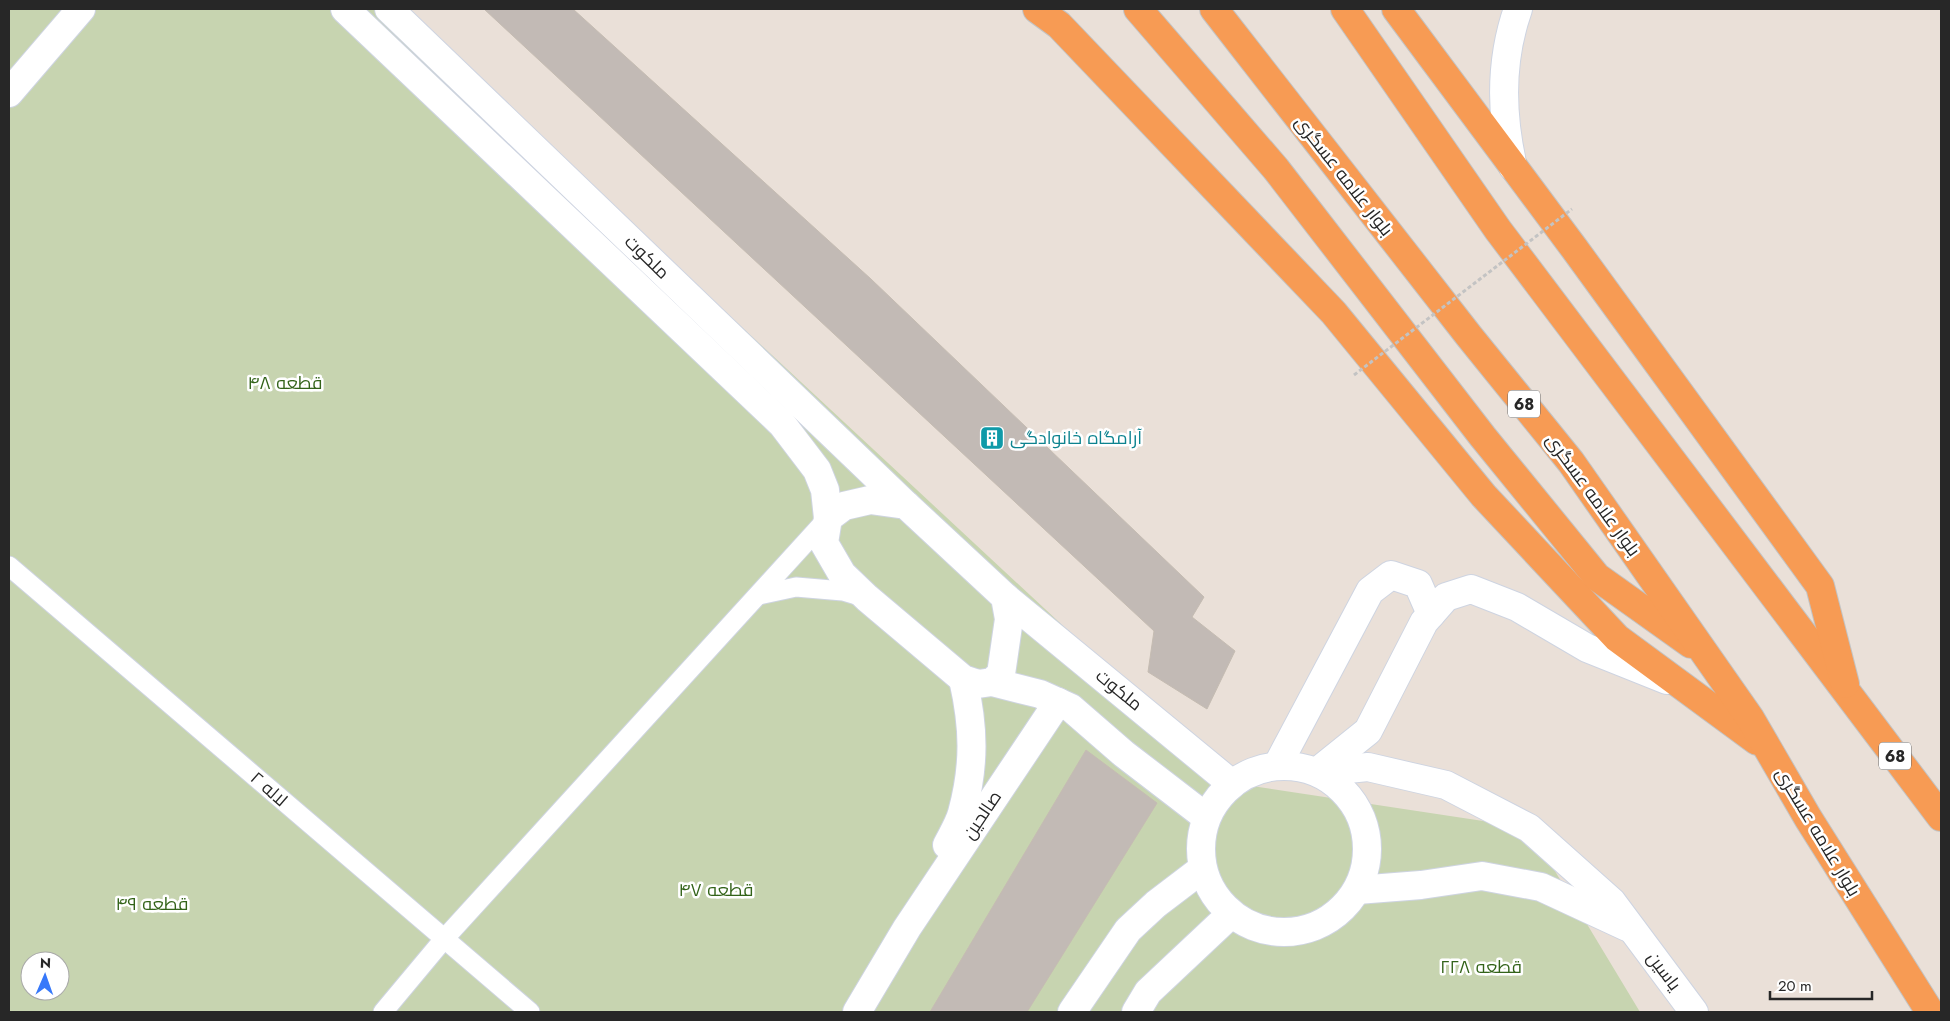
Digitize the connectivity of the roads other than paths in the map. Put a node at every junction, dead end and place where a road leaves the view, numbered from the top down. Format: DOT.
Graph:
graph roads {
  1 [pos="81,9"];
  2 [pos="345,9"];
  3 [pos="389,9"];
  4 [pos="1037,9"];
  5 [pos="1138,9"];
  6 [pos="1214,9"];
  7 [pos="1345,9"];
  8 [pos="1396,9"];
  9 [pos="1518,9"];
  10 [pos="9,93"];
  11 [pos="1513,167"];
  12 [pos="906,504"];
  13 [pos="828,518"];
  14 [pos="9,566"];
  15 [pos="759,595"];
  16 [pos="1005,597"];
  17 [pos="867,598"];
  18 [pos="1432,614"];
  19 [pos="1708,656"];
  20 [pos="963,679"];
  21 [pos="992,682"];
  22 [pos="1681,686"];
  23 [pos="1848,695"];
  24 [pos="1058,702"];
  25 [pos="1768,749"];
  26 [pos="1277,766"];
  27 [pos="1317,772"];
  28 [pos="1232,784"];
  29 [pos="1206,817"];
  30 [pos="1941,817"];
  31 [pos="1202,869"];
  32 [pos="1357,890"];
  33 [pos="1231,914"];
  34 [pos="907,928"];
  35 [pos="1633,930"];
  36 [pos="444,939"];
  37 [pos="383,1012"];
  38 [pos="530,1012"];
  39 [pos="857,1012"];
  40 [pos="1072,1012"];
  41 [pos="1136,1012"];
  42 [pos="1694,1012"];
  43 [pos="1930,1012"];
  1 -- 10 [label="street"];
  2 -- 13 [label="street, ملکوت"];
  3 -- 12 [label="street, ملکوت"];
  4 -- 22 [label="highway"];
  5 -- 19 [label="highway"];
  6 -- 19 [label="highway, بلوار علامه عسگری / 68"];
  7 -- 23 [label="highway, 68"];
  8 -- 11 [label="highway"];
  9 -- 11 [label="street"];
  11 -- 23 [label="highway"];
  12 -- 13 [label="street"];
  12 -- 16 [label="street, ملکوت"];
  13 -- 15 [label="lane"];
  13 -- 17 [label="street, ملکوت"];
  14 -- 36 [label="lane, لاله ۲"];
  15 -- 17 [label="lane"];
  15 -- 36 [label="lane"];
  16 -- 21 [label="street"];
  16 -- 28 [label="street, ملکوت"];
  17 -- 20 [label="street, ملکوت"];
  18 -- 22 [label="street"];
  18 -- 26 [label="street"];
  18 -- 27 [label="street"];
  19 -- 25 [label="highway, بلوار علامه عسگری / 68"];
  20 -- 21 [label="street"];
  20 -- 34 [label="street, صالحین"];
  21 -- 24 [label="street"];
  22 -- 25 [label="highway"];
  23 -- 30 [label="highway, 68"];
  24 -- 29 [label="street"];
  24 -- 34 [label="street, صالحین"];
  25 -- 43 [label="highway, بلوار علامه عسگری / 68"];
  26 -- 27 [label="street"];
  26 -- 28 [label="street"];
  27 -- 32 [label="street"];
  27 -- 35 [label="street, یاسین"];
  28 -- 29 [label="street"];
  29 -- 31 [label="street"];
  31 -- 33 [label="street"];
  31 -- 40 [label="street"];
  32 -- 33 [label="street"];
  32 -- 35 [label="street"];
  33 -- 41 [label="street"];
  34 -- 39 [label="street, صالحین"];
  35 -- 42 [label="street, یاسین"];
  36 -- 37 [label="lane"];
  36 -- 38 [label="lane, لاله ۲"];
}
